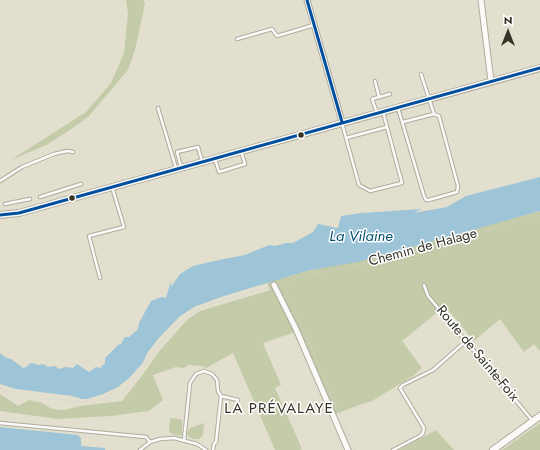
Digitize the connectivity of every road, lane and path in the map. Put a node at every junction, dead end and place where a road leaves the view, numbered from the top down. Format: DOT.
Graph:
graph roads {
  1 [pos="307,0"];
  2 [pos="481,0"];
  3 [pos="314,25"];
  4 [pos="237,38"];
  5 [pos="540,68"];
  6 [pos="421,74"];
  7 [pos="375,80"];
  8 [pos="492,81"];
  9 [pos="390,94"];
  10 [pos="380,97"];
  11 [pos="429,99"];
  12 [pos="158,108"];
  13 [pos="398,108"];
  14 [pos="380,112"];
  15 [pos="434,114"];
  16 [pos="342,122"];
  17 [pos="402,122"];
  18 [pos="388,127"];
  19 [pos="346,138"];
  20 [pos="241,151"];
  21 [pos="72,152"];
  22 [pos="214,158"];
  23 [pos="202,162"];
  24 [pos="179,168"];
  25 [pos="0,181"];
  26 [pos="81,184"];
  27 [pos="112,186"];
  28 [pos="40,196"];
  29 [pos="30,199"];
  30 [pos="6,204"];
  31 [pos="0,215"];
  32 [pos="540,215"];
  33 [pos="100,278"];
  34 [pos="274,285"];
  35 [pos="424,285"];
  36 [pos="466,341"];
  37 [pos="0,388"];
  38 [pos="221,396"];
  39 [pos="238,400"];
  40 [pos="540,416"];
  41 [pos="533,421"];
  42 [pos="0,423"];
  43 [pos="184,440"];
  44 [pos="150,442"];
  45 [pos="140,450"];
  46 [pos="206,450"];
  47 [pos="213,450"];
  48 [pos="217,450"];
  49 [pos="348,450"];
  50 [pos="356,450"];
  51 [pos="393,450"];
  52 [pos="493,450"];
  1 -- 3 [label="street"];
  2 -- 8 [label="street"];
  3 -- 4 [label="lane"];
  3 -- 16 [label="street"];
  5 -- 8 [label="street"];
  6 -- 11 [label="lane"];
  7 -- 10 [label="lane"];
  8 -- 11 [label="street"];
  9 -- 10 [label="lane"];
  10 -- 14 [label="lane"];
  11 -- 13 [label="street"];
  11 -- 15 [label="lane"];
  12 -- 24 [label="lane"];
  13 -- 14 [label="street"];
  13 -- 17 [label="lane"];
  14 -- 16 [label="street"];
  14 -- 18 [label="lane"];
  15 -- 17 [label="lane"];
  15 -- 17 [label="lane"];
  16 -- 19 [label="lane"];
  16 -- 20 [label="street"];
  18 -- 19 [label="lane"];
  18 -- 19 [label="lane"];
  20 -- 22 [label="street"];
  20 -- 22 [label="lane"];
  21 -- 25 [label="lane"];
  22 -- 23 [label="street"];
  23 -- 24 [label="street"];
  23 -- 24 [label="lane"];
  24 -- 27 [label="street"];
  26 -- 28 [label="lane"];
  27 -- 31 [label="street"];
  27 -- 33 [label="lane"];
  29 -- 30 [label="lane"];
  32 -- 50 [label="path, Chemin de Halage"];
  34 -- 37 [label="path"];
  34 -- 49 [label="street"];
  35 -- 36 [label="lane, Route de Sainte-Foix"];
  36 -- 41 [label="lane, Route de Sainte-Foix"];
  36 -- 51 [label="lane"];
  38 -- 39 [label="lane"];
  38 -- 43 [label="lane"];
  38 -- 47 [label="lane"];
  40 -- 41 [label="street"];
  41 -- 52 [label="street"];
  42 -- 44 [label="lane"];
  43 -- 44 [label="lane"];
  43 -- 46 [label="lane"];
  44 -- 45 [label="lane"];
  47 -- 48 [label="lane"];
}
